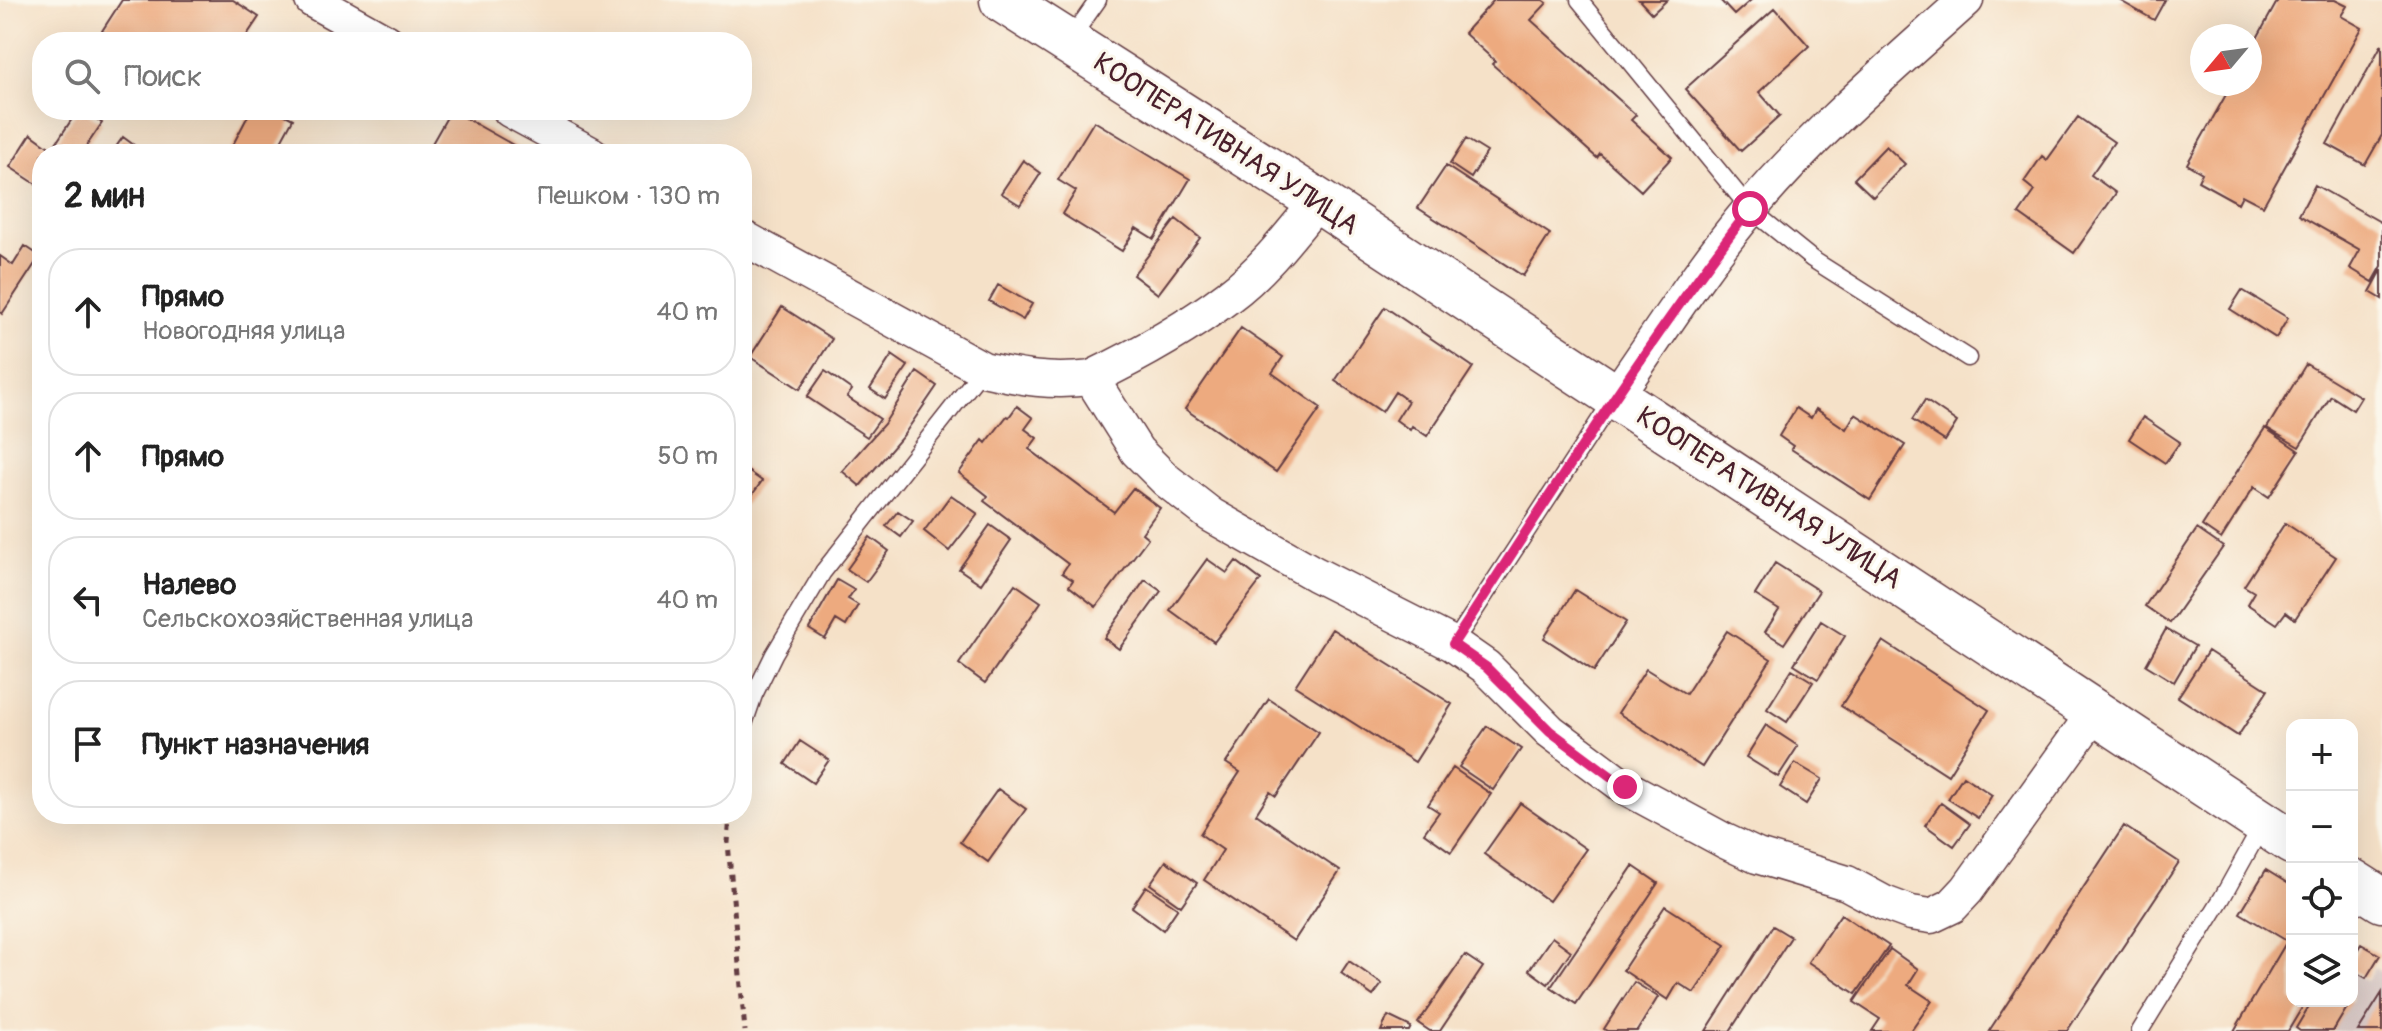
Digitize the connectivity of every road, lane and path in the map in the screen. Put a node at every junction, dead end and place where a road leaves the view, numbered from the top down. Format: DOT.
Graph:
graph roads {
  1 [pos="312,0"];
  2 [pos="1002,0"];
  3 [pos="1098,0"];
  4 [pos="1579,0"];
  5 [pos="1966,0"];
  6 [pos="369,32"];
  7 [pos="1068,42"];
  8 [pos="528,120"];
  9 [pos="573,144"];
  10 [pos="1318,201"];
  11 [pos="1750,209"];
  12 [pos="752,242"];
  13 [pos="1968,358"];
  14 [pos="983,369"];
  15 [pos="1091,378"];
  16 [pos="1615,397"];
  17 [pos="1453,644"];
  18 [pos="752,701"];
  19 [pos="2095,712"];
  20 [pos="729,824"];
  21 [pos="2278,832"];
  22 [pos="2358,885"];
  23 [pos="2382,900"];
  24 [pos="745,1031"];
  25 [pos="2140,1031"];
  1 -- 6 [label="street"];
  2 -- 7 [label="street, КООПЕРАТИВНАЯ УЛИЦА"];
  3 -- 7 [label="lane"];
  4 -- 11 [label="lane"];
  5 -- 11 [label="street"];
  7 -- 10 [label="street, КООПЕРАТИВНАЯ УЛИЦА"];
  8 -- 9 [label="street"];
  10 -- 15 [label="street"];
  10 -- 16 [label="street, КООПЕРАТИВНАЯ УЛИЦА"];
  11 -- 13 [label="lane"];
  11 -- 16 [label="street"];
  12 -- 14 [label="street"];
  14 -- 15 [label="street"];
  14 -- 18 [label="lane"];
  15 -- 17 [label="street"];
  16 -- 17 [label="lane"];
  16 -- 19 [label="street, КООПЕРАТИВНАЯ УЛИЦА"];
  17 -- 19 [label="street"];
  19 -- 21 [label="street, КООПЕРАТИВНАЯ УЛИЦА"];
  20 -- 24 [label="path"];
  21 -- 25 [label="lane"];
  22 -- 23 [label="street"];
}
